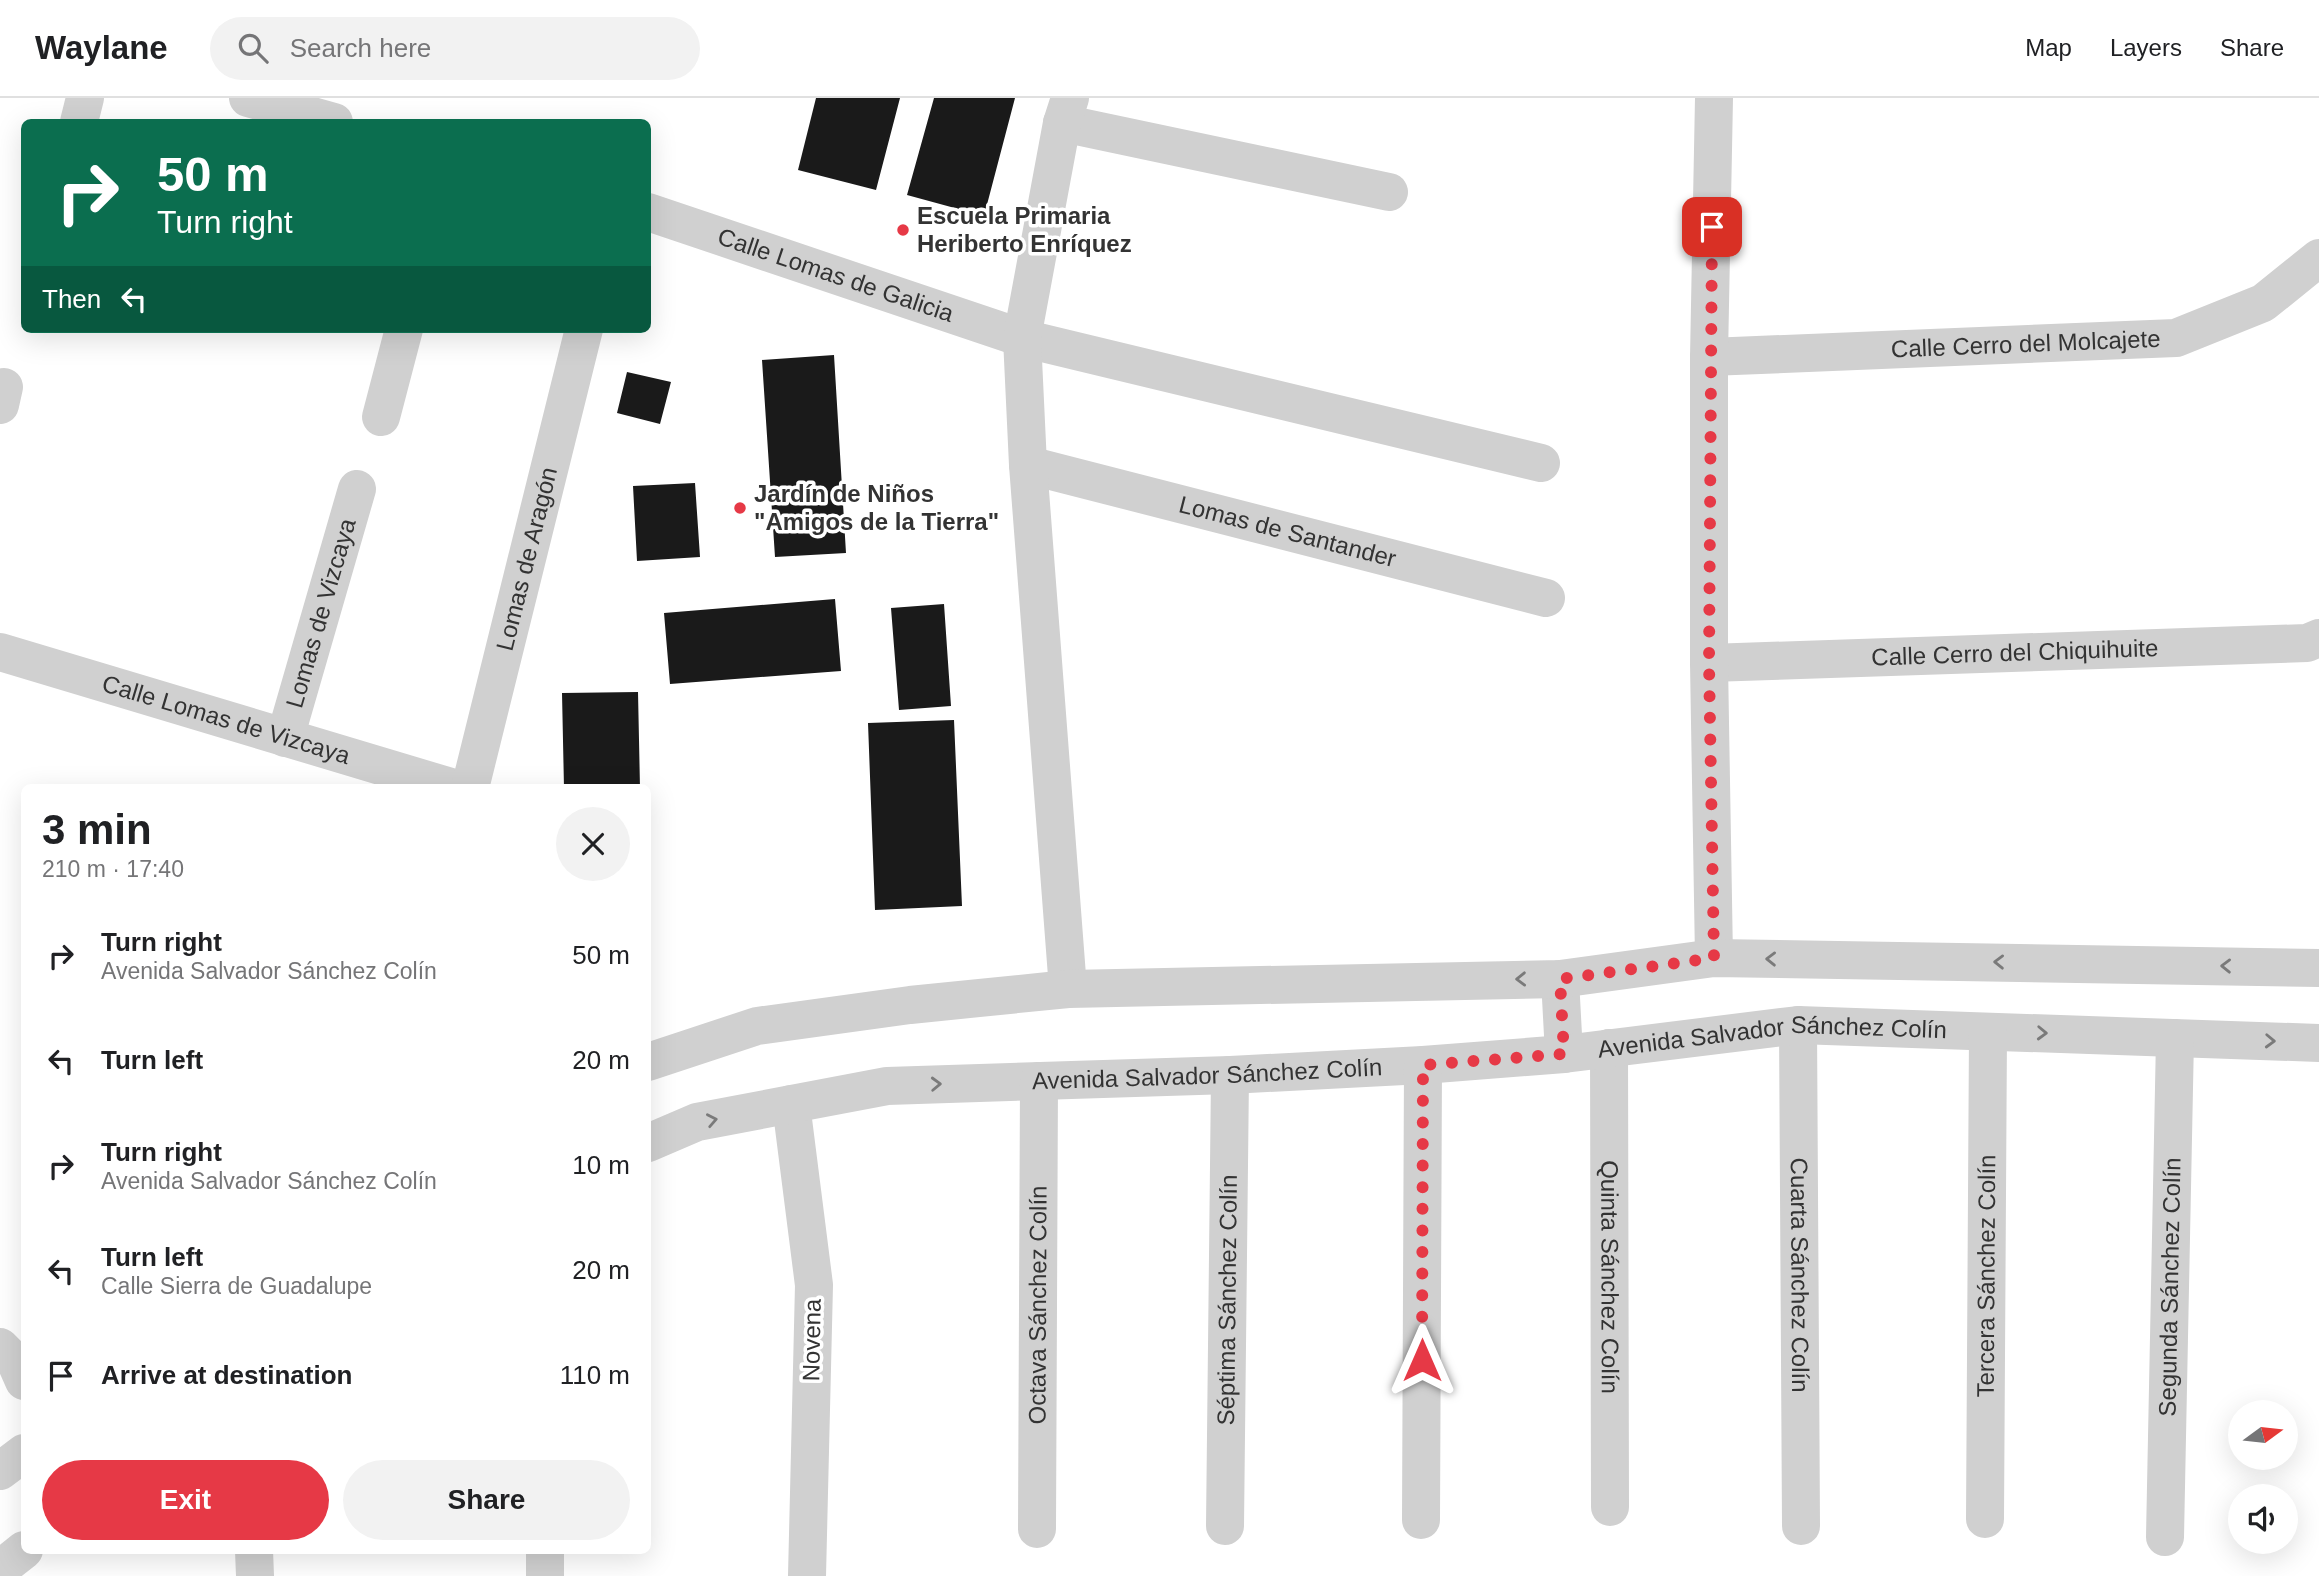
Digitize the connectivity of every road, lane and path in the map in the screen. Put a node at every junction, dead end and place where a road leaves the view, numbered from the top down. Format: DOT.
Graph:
graph roads {
  1 [pos="85,98"];
  2 [pos="248,98"];
  3 [pos="1714,98"];
  4 [pos="1066,111"];
  5 [pos="80,119"];
  6 [pos="323,119"];
  7 [pos="1389,192"];
  8 [pos="651,213"];
  9 [pos="2319,258"];
  10 [pos="403,333"];
  11 [pos="583,333"];
  12 [pos="1022,338"];
  13 [pos="1709,357"];
  14 [pos="381,417"];
  15 [pos="1541,463"];
  16 [pos="1027,465"];
  17 [pos="357,489"];
  18 [pos="1546,598"];
  19 [pos="2319,638"];
  20 [pos="0,652"];
  21 [pos="1709,663"];
  22 [pos="285,738"];
  23 [pos="397,779"];
  24 [pos="429,784"];
  25 [pos="471,784"];
  26 [pos="1714,958"];
  27 [pos="2319,968"];
  28 [pos="1560,979"];
  29 [pos="1068,989"];
  30 [pos="1798,1025"];
  31 [pos="1988,1032"];
  32 [pos="2175,1038"];
  33 [pos="2319,1043"];
  34 [pos="1609,1048"];
  35 [pos="1564,1054"];
  36 [pos="651,1061"];
  37 [pos="1423,1065"];
  38 [pos="1230,1075"];
  39 [pos="1039,1081"];
  40 [pos="790,1104"];
  41 [pos="651,1142"];
  42 [pos="0,1347"];
  43 [pos="21,1374"];
  44 [pos="21,1455"];
  45 [pos="0,1471"];
  46 [pos="1610,1507"];
  47 [pos="1985,1519"];
  48 [pos="1421,1520"];
  49 [pos="1225,1526"];
  50 [pos="1801,1526"];
  51 [pos="1037,1529"];
  52 [pos="2165,1537"];
  53 [pos="21,1552"];
  54 [pos="254,1554"];
  55 [pos="545,1554"];
  56 [pos="0,1569"];
  57 [pos="255,1576"];
  58 [pos="545,1576"];
  59 [pos="807,1576"];
  1 -- 5 [label="street"];
  2 -- 6 [label="street"];
  3 -- 13 [label="street"];
  4 -- 7 [label="street"];
  4 -- 12 [label="street"];
  8 -- 12 [label="street, Calle Lomas de Galicia"];
  9 -- 13 [label="street, Calle Cerro del Molcajete"];
  10 -- 14 [label="street"];
  11 -- 25 [label="street, Lomas de Aragón"];
  12 -- 15 [label="street"];
  12 -- 16 [label="street"];
  13 -- 21 [label="street"];
  16 -- 18 [label="street, Lomas de Santander"];
  16 -- 29 [label="street"];
  17 -- 22 [label="street, Lomas de Vizcaya"];
  19 -- 21 [label="street, Calle Cerro del Chiquihuite"];
  20 -- 22 [label="street, Calle Lomas de Vizcaya"];
  21 -- 26 [label="street"];
  22 -- 23 [label="street, Calle Lomas de Vizcaya"];
  23 -- 24 [label="street, Calle Lomas de Vizcaya"];
  27 -- 26 [label="street, one-way"];
  26 -- 28 [label="street"];
  28 -- 29 [label="street, one-way"];
  28 -- 35 [label="street"];
  29 -- 36 [label="street"];
  30 -- 31 [label="street, Avenida Salvador Sánchez Colín"];
  30 -- 34 [label="street, Avenida Salvador Sánchez Colín"];
  30 -- 50 [label="street, Cuarta Sánchez Colín"];
  31 -- 32 [label="street, Avenida Salvador Sánchez Colín, one-way"];
  31 -- 47 [label="street, Tercera Sánchez Colín"];
  32 -- 33 [label="street, Avenida Salvador Sánchez Colín, one-way"];
  32 -- 52 [label="street, Segunda Sánchez Colín"];
  34 -- 35 [label="street, Avenida Salvador Sánchez Colín"];
  34 -- 46 [label="street, Quinta Sánchez Colín"];
  35 -- 37 [label="street, Avenida Salvador Sánchez Colín"];
  37 -- 38 [label="street, Avenida Salvador Sánchez Colín"];
  37 -- 48 [label="street"];
  38 -- 39 [label="street, Avenida Salvador Sánchez Colín"];
  38 -- 49 [label="street, Séptima Sánchez Colín"];
  40 -- 39 [label="street, Avenida Salvador Sánchez Colín, one-way"];
  39 -- 51 [label="street, Octava Sánchez Colín"];
  41 -- 40 [label="street, Avenida Salvador Sánchez Colín, one-way"];
  40 -- 59 [label="street, Novena"];
  42 -- 43 [label="street"];
  44 -- 45 [label="street"];
  53 -- 56 [label="street"];
  54 -- 57 [label="street"];
  55 -- 58 [label="street"];
}
